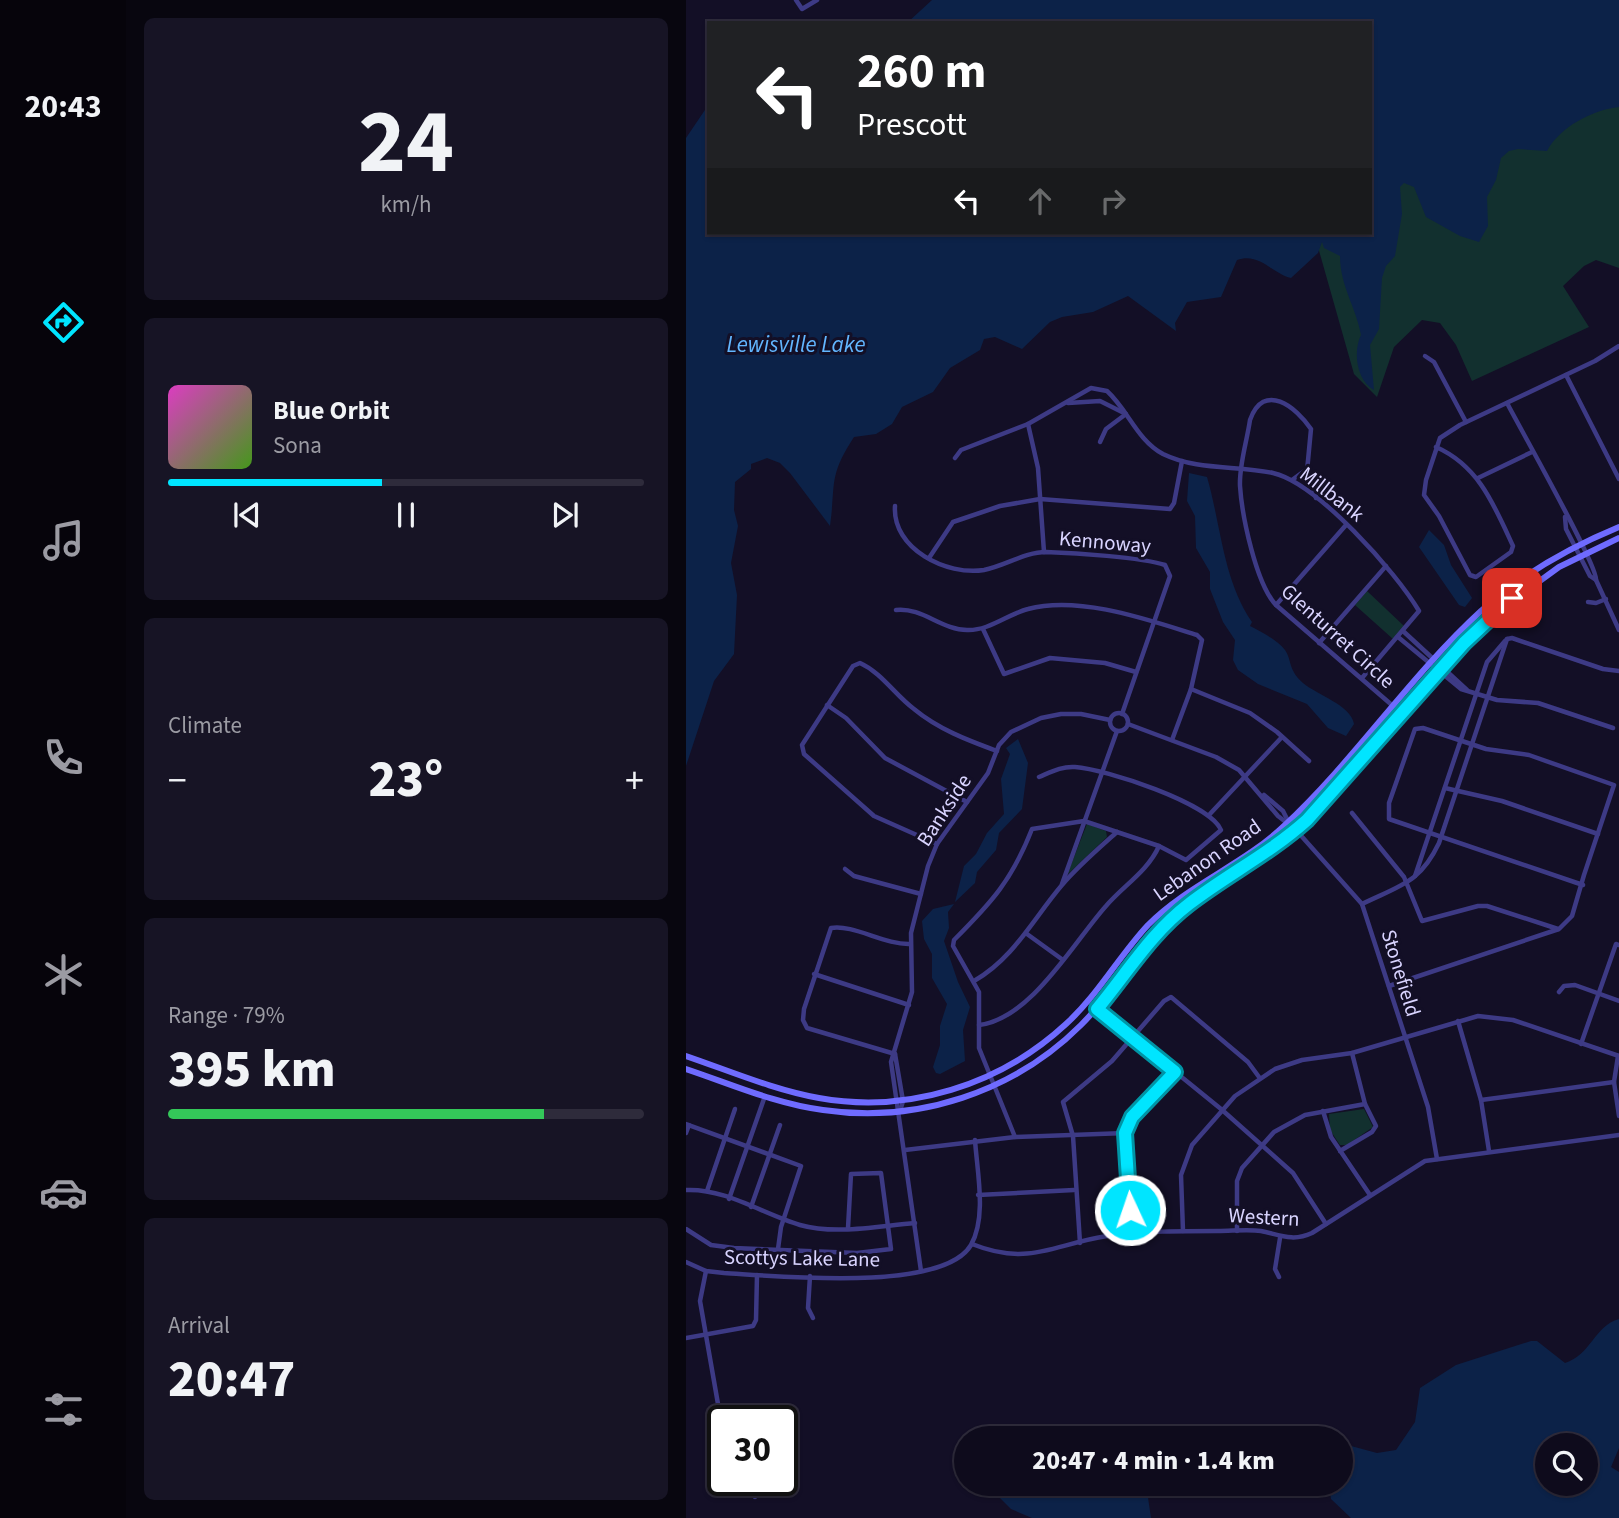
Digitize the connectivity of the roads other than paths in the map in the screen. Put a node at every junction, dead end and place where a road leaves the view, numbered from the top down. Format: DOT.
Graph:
graph roads {
  1 [pos="796,0"];
  2 [pos="817,0"];
  3 [pos="1619,346"];
  4 [pos="1425,356"];
  5 [pos="1566,375"];
  6 [pos="1067,403"];
  7 [pos="1507,403"];
  8 [pos="1126,414"];
  9 [pos="1466,422"];
  10 [pos="1028,424"];
  11 [pos="1100,442"];
  12 [pos="1436,447"];
  13 [pos="1532,452"];
  14 [pos="955,458"];
  15 [pos="1182,461"];
  16 [pos="1242,469"];
  17 [pos="1308,469"];
  18 [pos="1478,478"];
  19 [pos="1619,479"];
  20 [pos="1292,480"];
  21 [pos="1040,499"];
  22 [pos="1318,501"];
  23 [pos="895,506"];
  24 [pos="1565,516"];
  25 [pos="1346,525"];
  26 [pos="1619,527"];
  27 [pos="1619,538"];
  28 [pos="1583,542"];
  29 [pos="1574,546"];
  30 [pos="1044,552"];
  31 [pos="1587,553"];
  32 [pos="1579,557"];
  33 [pos="929,558"];
  34 [pos="1386,566"];
  35 [pos="1596,580"];
  36 [pos="1606,599"];
  37 [pos="1588,602"];
  38 [pos="1276,606"];
  39 [pos="896,610"];
  40 [pos="1619,612"];
  41 [pos="1613,615"];
  42 [pos="1154,621"];
  43 [pos="983,629"];
  44 [pos="1619,630"];
  45 [pos="1403,631"];
  46 [pos="1398,637"];
  47 [pos="1507,639"];
  48 [pos="1319,643"];
  49 [pos="1432,662"];
  50 [pos="1441,670"];
  51 [pos="1619,671"];
  52 [pos="1136,672"];
  53 [pos="1362,678"];
  54 [pos="1191,689"];
  55 [pos="1477,694"];
  56 [pos="1489,698"];
  57 [pos="827,705"];
  58 [pos="1393,706"];
  59 [pos="1122,714"];
  60 [pos="1110,720"];
  61 [pos="1128,724"];
  62 [pos="1614,728"];
  63 [pos="1117,731"];
  64 [pos="1282,737"];
  65 [pos="1172,740"];
  66 [pos="1461,741"];
  67 [pos="1472,744"];
  68 [pos="997,751"];
  69 [pos="1309,761"];
  70 [pos="1102,773"];
  71 [pos="1039,777"];
  72 [pos="1247,777"];
  73 [pos="1445,788"];
  74 [pos="1456,791"];
  75 [pos="967,802"];
  76 [pos="1352,813"];
  77 [pos="1209,815"];
  78 [pos="1084,821"];
  79 [pos="1288,822"];
  80 [pos="1296,830"];
  81 [pos="1117,832"];
  82 [pos="1429,833"];
  83 [pos="1598,834"];
  84 [pos="1440,838"];
  85 [pos="937,844"];
  86 [pos="1159,846"];
  87 [pos="845,869"];
  88 [pos="1415,876"];
  89 [pos="1406,882"];
  90 [pos="1062,885"];
  91 [pos="1583,885"];
  92 [pos="921,894"];
  93 [pos="1362,904"];
  94 [pos="1537,922"];
  95 [pos="1559,929"];
  96 [pos="1027,934"];
  97 [pos="1543,936"];
  98 [pos="910,944"];
  99 [pos="1618,944"];
  100 [pos="1063,960"];
  101 [pos="814,974"];
  102 [pos="974,981"];
  103 [pos="1389,986"];
  104 [pos="1559,992"];
  105 [pos="1599,993"];
  106 [pos="1088,1001"];
  107 [pos="1619,1001"];
  108 [pos="909,1005"];
  109 [pos="1097,1009"];
  110 [pos="1458,1021"];
  111 [pos="979,1025"];
  112 [pos="1405,1036"];
  113 [pos="1134,1038"];
  114 [pos="1581,1044"];
  115 [pos="1352,1053"];
  116 [pos="895,1054"];
  117 [pos="686,1056"];
  118 [pos="1619,1056"];
  119 [pos="686,1069"];
  120 [pos="1175,1072"];
  121 [pos="990,1076"];
  122 [pos="1259,1077"];
  123 [pos="1614,1082"];
  124 [pos="995,1086"];
  125 [pos="765,1096"];
  126 [pos="1481,1100"];
  127 [pos="899,1101"];
  128 [pos="1365,1104"];
  129 [pos="735,1109"];
  130 [pos="1221,1109"];
  131 [pos="1323,1111"];
  132 [pos="900,1112"];
  133 [pos="1619,1116"];
  134 [pos="687,1124"];
  135 [pos="780,1125"];
  136 [pos="686,1133"];
  137 [pos="1125,1133"];
  138 [pos="1619,1135"];
  139 [pos="1073,1136"];
  140 [pos="726,1137"];
  141 [pos="1014,1137"];
  142 [pos="975,1140"];
  143 [pos="748,1145"];
  144 [pos="1261,1146"];
  145 [pos="905,1150"];
  146 [pos="1340,1151"];
  147 [pos="1489,1151"];
  148 [pos="770,1154"];
  149 [pos="1437,1159"];
  150 [pos="686,1190"];
  151 [pos="707,1191"];
  152 [pos="1074,1191"];
  153 [pos="978,1195"];
  154 [pos="1370,1195"];
  155 [pos="729,1199"];
  156 [pos="751,1207"];
  157 [pos="783,1219"];
  158 [pos="915,1223"];
  159 [pos="1326,1224"];
  160 [pos="888,1225"];
  161 [pos="848,1228"];
  162 [pos="686,1230"];
  163 [pos="1183,1231"];
  164 [pos="1237,1231"];
  165 [pos="1131,1235"];
  166 [pos="1280,1238"];
  167 [pos="1080,1243"];
  168 [pos="972,1244"];
  169 [pos="778,1250"];
  170 [pos="686,1262"];
  171 [pos="706,1270"];
  172 [pos="921,1271"];
  173 [pos="757,1275"];
  174 [pos="810,1276"];
  175 [pos="1279,1277"];
  176 [pos="813,1318"];
  177 [pos="706,1335"];
  178 [pos="686,1338"];
  179 [pos="719,1405"];
  1 -- 2 [label="street"];
  3 -- 5 [label="street"];
  4 -- 9 [label="street"];
  5 -- 7 [label="street"];
  5 -- 19 [label="street"];
  6 -- 8 [label="street, Millbank"];
  6 -- 8 [label="street, Millbank"];
  6 -- 10 [label="street, Millbank"];
  7 -- 9 [label="street"];
  7 -- 13 [label="street"];
  8 -- 11 [label="street"];
  8 -- 15 [label="street, Millbank"];
  9 -- 12 [label="street"];
  10 -- 14 [label="street, Millbank"];
  10 -- 21 [label="street"];
  12 -- 18 [label="street"];
  12 -- 18 [label="street"];
  13 -- 18 [label="street"];
  13 -- 24 [label="street"];
  15 -- 16 [label="street, Millbank"];
  15 -- 21 [label="street"];
  16 -- 17 [label="street, Glenturret Circle"];
  16 -- 20 [label="street, Millbank"];
  16 -- 38 [label="street, Glenturret Circle"];
  17 -- 20 [label="street"];
  17 -- 22 [label="street, Glenturret Circle"];
  20 -- 22 [label="street, Millbank"];
  21 -- 30 [label="street"];
  21 -- 33 [label="street"];
  22 -- 25 [label="street, Millbank"];
  23 -- 33 [label="street, Kennoway"];
  24 -- 28 [label="street"];
  24 -- 29 [label="street"];
  25 -- 34 [label="street, Millbank"];
  25 -- 38 [label="street"];
  26 -- 28 [label="main road, Lebanon Road"];
  27 -- 31 [label="main road, Lebanon Road"];
  28 -- 29 [label="main road, Lebanon Road"];
  28 -- 31 [label="street"];
  29 -- 32 [label="street"];
  29 -- 49 [label="main road, Lebanon Road"];
  30 -- 33 [label="street, Kennoway"];
  30 -- 42 [label="street, Kennoway"];
  31 -- 32 [label="main road, Lebanon Road"];
  31 -- 35 [label="street"];
  32 -- 35 [label="street"];
  32 -- 50 [label="main road, Lebanon Road"];
  34 -- 45 [label="street, Millbank"];
  34 -- 48 [label="street"];
  35 -- 36 [label="street"];
  36 -- 37 [label="street"];
  36 -- 41 [label="street"];
  38 -- 48 [label="street, Glenturret Circle"];
  39 -- 43 [label="street"];
  40 -- 41 [label="street"];
  41 -- 44 [label="street"];
  42 -- 43 [label="street"];
  42 -- 52 [label="street"];
  42 -- 54 [label="street"];
  43 -- 52 [label="street"];
  45 -- 46 [label="street"];
  45 -- 49 [label="street"];
  46 -- 49 [label="street"];
  46 -- 53 [label="street"];
  47 -- 51 [label="street"];
  47 -- 55 [label="street"];
  47 -- 56 [label="street"];
  48 -- 53 [label="street, Glenturret Circle"];
  49 -- 50 [label="street"];
  49 -- 58 [label="main road, Lebanon Road"];
  50 -- 55 [label="street"];
  50 -- 80 [label="main road, Lebanon Road"];
  52 -- 59 [label="street"];
  53 -- 58 [label="street, Glenturret Circle"];
  54 -- 64 [label="street"];
  54 -- 65 [label="street"];
  55 -- 56 [label="street"];
  55 -- 66 [label="street"];
  56 -- 62 [label="street"];
  56 -- 67 [label="street"];
  57 -- 68 [label="street"];
  57 -- 75 [label="street"];
  57 -- 85 [label="street"];
  58 -- 79 [label="main road, Lebanon Road"];
  59 -- 60 [label="street"];
  59 -- 61 [label="street"];
  60 -- 63 [label="street"];
  60 -- 68 [label="street, Bankside"];
  61 -- 63 [label="street"];
  61 -- 65 [label="street"];
  63 -- 70 [label="street"];
  64 -- 69 [label="street"];
  64 -- 72 [label="street"];
  65 -- 72 [label="street"];
  66 -- 67 [label="street"];
  66 -- 73 [label="street"];
  66 -- 82 [label="street"];
  67 -- 74 [label="street"];
  67 -- 83 [label="street"];
  68 -- 75 [label="street, Bankside"];
  70 -- 71 [label="street"];
  70 -- 77 [label="street"];
  70 -- 78 [label="street"];
  72 -- 77 [label="street"];
  72 -- 79 [label="street"];
  73 -- 74 [label="street"];
  73 -- 82 [label="street"];
  74 -- 83 [label="street"];
  74 -- 84 [label="street"];
  75 -- 85 [label="street, Bankside"];
  76 -- 89 [label="street"];
  77 -- 86 [label="street"];
  78 -- 81 [label="street"];
  78 -- 90 [label="street"];
  78 -- 102 [label="street"];
  79 -- 80 [label="street, Stonefield"];
  79 -- 106 [label="main road, Lebanon Road"];
  80 -- 93 [label="street, Stonefield"];
  80 -- 109 [label="main road, Lebanon Road"];
  81 -- 86 [label="street"];
  81 -- 90 [label="street"];
  82 -- 84 [label="street"];
  82 -- 88 [label="street"];
  83 -- 91 [label="street"];
  84 -- 88 [label="street"];
  84 -- 91 [label="street"];
  85 -- 92 [label="street, Bankside"];
  86 -- 100 [label="street"];
  87 -- 92 [label="street"];
  88 -- 89 [label="street"];
  89 -- 93 [label="street"];
  89 -- 94 [label="street"];
  90 -- 96 [label="street"];
  91 -- 95 [label="street"];
  92 -- 98 [label="street, Bankside"];
  93 -- 103 [label="street, Stonefield"];
  94 -- 95 [label="street"];
  94 -- 97 [label="street"];
  95 -- 97 [label="street"];
  96 -- 100 [label="street"];
  96 -- 102 [label="street"];
  97 -- 103 [label="street"];
  98 -- 101 [label="street"];
  98 -- 108 [label="street, Bankside"];
  99 -- 105 [label="street"];
  100 -- 111 [label="street"];
  101 -- 108 [label="street"];
  101 -- 116 [label="street"];
  102 -- 111 [label="street"];
  103 -- 112 [label="street, Stonefield"];
  104 -- 105 [label="street"];
  105 -- 107 [label="street"];
  105 -- 114 [label="street"];
  106 -- 109 [label="street"];
  106 -- 121 [label="main road, Lebanon Road"];
  108 -- 116 [label="street, Bankside"];
  109 -- 113 [label="street"];
  109 -- 124 [label="main road, Lebanon Road"];
  110 -- 112 [label="street"];
  110 -- 114 [label="street"];
  110 -- 126 [label="street"];
  111 -- 121 [label="street"];
  112 -- 115 [label="street"];
  112 -- 149 [label="street, Stonefield"];
  113 -- 120 [label="street"];
  113 -- 122 [label="street"];
  113 -- 139 [label="street"];
  114 -- 118 [label="street"];
  115 -- 122 [label="street"];
  115 -- 128 [label="street"];
  116 -- 127 [label="street, Bankside"];
  117 -- 127 [label="main road, Lebanon Road"];
  118 -- 123 [label="street"];
  119 -- 125 [label="main road, Lebanon Road"];
  120 -- 130 [label="street"];
  120 -- 137 [label="street"];
  121 -- 124 [label="street"];
  121 -- 127 [label="main road, Lebanon Road"];
  122 -- 130 [label="street"];
  123 -- 126 [label="street"];
  123 -- 133 [label="street"];
  124 -- 132 [label="main road, Lebanon Road"];
  124 -- 141 [label="street"];
  125 -- 132 [label="main road, Lebanon Road"];
  125 -- 143 [label="street"];
  126 -- 147 [label="street"];
  127 -- 132 [label="street, Bankside"];
  128 -- 131 [label="street"];
  128 -- 146 [label="street"];
  129 -- 140 [label="street"];
  130 -- 144 [label="street"];
  130 -- 163 [label="street"];
  131 -- 144 [label="street"];
  131 -- 146 [label="street"];
  132 -- 145 [label="street, Bankside"];
  134 -- 136 [label="street"];
  134 -- 140 [label="street"];
  135 -- 148 [label="street"];
  137 -- 139 [label="street"];
  137 -- 165 [label="street"];
  138 -- 147 [label="street, Western"];
  139 -- 141 [label="street"];
  139 -- 152 [label="street"];
  140 -- 143 [label="street"];
  140 -- 151 [label="street"];
  141 -- 142 [label="street"];
  142 -- 145 [label="street"];
  142 -- 153 [label="street"];
  143 -- 148 [label="street"];
  143 -- 155 [label="street"];
  144 -- 159 [label="street"];
  144 -- 164 [label="street"];
  145 -- 158 [label="street, Bankside"];
  146 -- 154 [label="street"];
  147 -- 149 [label="street, Western"];
  148 -- 156 [label="street"];
  148 -- 157 [label="street"];
  149 -- 154 [label="street, Western"];
  150 -- 151 [label="street"];
  151 -- 155 [label="street"];
  152 -- 153 [label="street"];
  152 -- 167 [label="street"];
  153 -- 168 [label="street"];
  154 -- 159 [label="street, Western"];
  155 -- 156 [label="street"];
  156 -- 157 [label="street"];
  157 -- 161 [label="street"];
  157 -- 169 [label="street"];
  158 -- 160 [label="street"];
  158 -- 172 [label="street, Bankside"];
  159 -- 166 [label="street, Western"];
  160 -- 161 [label="street"];
  160 -- 161 [label="street"];
  160 -- 169 [label="street"];
  162 -- 169 [label="street"];
  163 -- 164 [label="street, Western"];
  163 -- 165 [label="street, Western"];
  164 -- 166 [label="street, Western"];
  165 -- 167 [label="street, Western"];
  166 -- 175 [label="street"];
  167 -- 168 [label="street, Western"];
  168 -- 172 [label="street, Scottys Lake Lane"];
  170 -- 171 [label="street, Scottys Lake Lane"];
  171 -- 173 [label="street, Scottys Lake Lane"];
  171 -- 177 [label="street"];
  172 -- 174 [label="street, Scottys Lake Lane"];
  173 -- 174 [label="street, Scottys Lake Lane"];
  173 -- 177 [label="street"];
  174 -- 176 [label="street"];
  177 -- 178 [label="street"];
  177 -- 179 [label="street"];
}
